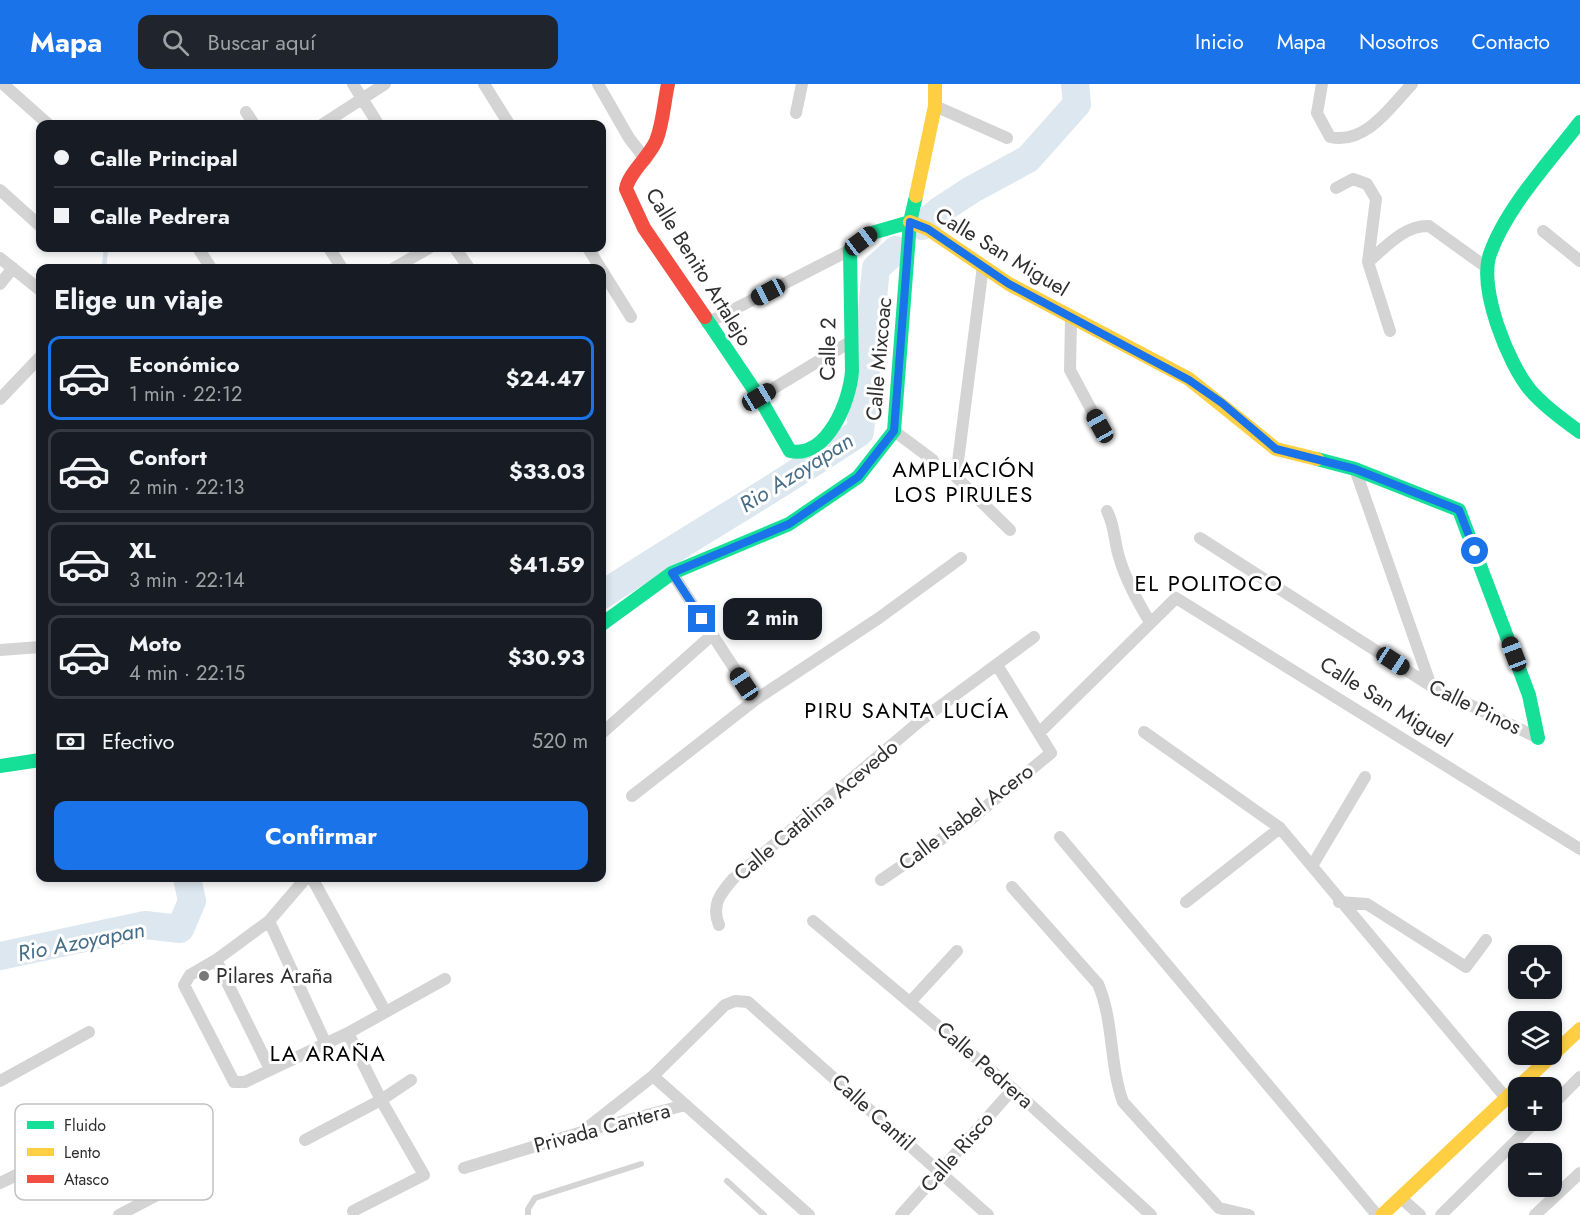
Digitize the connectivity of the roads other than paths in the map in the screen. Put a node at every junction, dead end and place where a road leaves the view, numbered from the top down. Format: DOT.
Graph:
graph roads {
  1 [pos="3,84"];
  2 [pos="352,84"];
  3 [pos="385,84"];
  4 [pos="484,84"];
  5 [pos="598,84"];
  6 [pos="668,84"];
  7 [pos="802,84"];
  8 [pos="935,84"];
  9 [pos="1322,84"];
  10 [pos="1412,84"];
  11 [pos="362,99"];
  12 [pos="935,106"];
  13 [pos="246,112"];
  14 [pos="796,113"];
  15 [pos="44,120"];
  16 [pos="251,120"];
  17 [pos="329,120"];
  18 [pos="375,120"];
  19 [pos="506,120"];
  20 [pos="1580,122"];
  21 [pos="1007,138"];
  22 [pos="646,160"];
  23 [pos="1335,188"];
  24 [pos="0,190"];
  25 [pos="36,222"];
  26 [pos="910,222"];
  27 [pos="1543,231"];
  28 [pos="850,250"];
  29 [pos="422,252"];
  30 [pos="0,258"];
  31 [pos="1580,261"];
  32 [pos="1368,262"];
  33 [pos="401,264"];
  34 [pos="983,266"];
  35 [pos="1486,267"];
  36 [pos="13,268"];
  37 [pos="606,279"];
  38 [pos="0,284"];
  39 [pos="36,287"];
  40 [pos="631,317"];
  41 [pos="1071,319"];
  42 [pos="707,324"];
  43 [pos="1390,331"];
  44 [pos="850,342"];
  45 [pos="36,361"];
  46 [pos="759,397"];
  47 [pos="0,399"];
  48 [pos="1100,426"];
  49 [pos="894,431"];
  50 [pos="1580,432"];
  51 [pos="790,451"];
  52 [pos="933,460"];
  53 [pos="1355,469"];
  54 [pos="1107,511"];
  55 [pos="1010,530"];
  56 [pos="1200,538"];
  57 [pos="961,558"];
  58 [pos="672,573"];
  59 [pos="1176,598"];
  60 [pos="606,621"];
  61 [pos="1150,622"];
  62 [pos="712,634"];
  63 [pos="1034,638"];
  64 [pos="36,647"];
  65 [pos="0,650"];
  66 [pos="997,665"];
  67 [pos="1431,686"];
  68 [pos="755,700"];
  69 [pos="606,729"];
  70 [pos="1144,732"];
  71 [pos="1039,733"];
  72 [pos="1538,738"];
  73 [pos="36,761"];
  74 [pos="0,766"];
  75 [pos="1365,777"];
  76 [pos="632,796"];
  77 [pos="1280,828"];
  78 [pos="1060,837"];
  79 [pos="1578,845"];
  80 [pos="1312,866"];
  81 [pos="881,880"];
  82 [pos="302,882"];
  83 [pos="314,882"];
  84 [pos="1012,887"];
  85 [pos="1186,902"];
  86 [pos="1339,902"];
  87 [pos="268,921"];
  88 [pos="813,921"];
  89 [pos="718,925"];
  90 [pos="1486,940"];
  91 [pos="957,951"];
  92 [pos="216,960"];
  93 [pos="445,979"];
  94 [pos="911,1002"];
  95 [pos="385,1011"];
  96 [pos="1580,1029"];
  97 [pos="89,1032"];
  98 [pos="348,1033"];
  99 [pos="326,1042"];
  100 [pos="270,1069"];
  101 [pos="653,1076"];
  102 [pos="1580,1077"];
  103 [pos="411,1080"];
  104 [pos="0,1081"];
  105 [pos="1012,1089"];
  106 [pos="1562,1095"];
  107 [pos="1506,1098"];
  108 [pos="381,1100"];
  109 [pos="685,1105"];
  110 [pos="1526,1131"];
  111 [pos="582,1132"];
  112 [pos="304,1140"];
  113 [pos="641,1164"];
  114 [pos="464,1168"];
  115 [pos="940,1172"];
  116 [pos="1580,1173"];
  117 [pos="15,1176"];
  118 [pos="727,1181"];
  119 [pos="0,1183"];
  120 [pos="1401,1198"];
  121 [pos="148,1200"];
  122 [pos="353,1211"];
  123 [pos="119,1215"];
  124 [pos="528,1215"];
  125 [pos="764,1215"];
  126 [pos="809,1215"];
  127 [pos="901,1215"];
  128 [pos="988,1215"];
  129 [pos="1151,1215"];
  130 [pos="1249,1215"];
  131 [pos="1377,1215"];
  132 [pos="1382,1215"];
  133 [pos="1420,1215"];
  134 [pos="1441,1215"];
  135 [pos="1535,1215"];
  1 -- 15 [label="street"];
  2 -- 11 [label="street"];
  3 -- 11 [label="street"];
  4 -- 19 [label="street"];
  5 -- 22 [label="street"];
  6 -- 22 [label="street"];
  7 -- 14 [label="street"];
  8 -- 12 [label="street"];
  9 -- 10 [label="street"];
  11 -- 17 [label="street"];
  11 -- 18 [label="street"];
  12 -- 21 [label="street"];
  12 -- 26 [label="street"];
  13 -- 16 [label="street"];
  20 -- 35 [label="street"];
  22 -- 42 [label="street, Calle Benito Artalejo"];
  23 -- 32 [label="street"];
  24 -- 25 [label="street"];
  26 -- 28 [label="street"];
  26 -- 34 [label="street, Calle San Miguel"];
  26 -- 49 [label="street, Calle Mixcoac"];
  27 -- 31 [label="street"];
  28 -- 42 [label="street"];
  28 -- 44 [label="street, Calle 2"];
  29 -- 33 [label="street"];
  30 -- 36 [label="street"];
  32 -- 35 [label="street"];
  32 -- 43 [label="street"];
  34 -- 41 [label="street, Calle San Miguel"];
  34 -- 55 [label="street"];
  35 -- 50 [label="street"];
  36 -- 38 [label="street"];
  36 -- 39 [label="street"];
  37 -- 40 [label="street"];
  41 -- 48 [label="street, Calle San Miguel"];
  41 -- 53 [label="street, Calle San Miguel"];
  42 -- 46 [label="street, Calle Benito Artalejo"];
  44 -- 46 [label="street"];
  44 -- 51 [label="street, Calle 2"];
  45 -- 47 [label="street"];
  46 -- 51 [label="street, Calle Benito Artalejo"];
  49 -- 52 [label="street"];
  49 -- 58 [label="street, Calle Mixcoac"];
  53 -- 67 [label="street"];
  53 -- 72 [label="street, Calle San Miguel"];
  54 -- 61 [label="street"];
  56 -- 67 [label="street, Calle Pinos"];
  57 -- 68 [label="street"];
  58 -- 60 [label="street, Calle Mixcoac"];
  58 -- 62 [label="street"];
  59 -- 61 [label="street, Calle Isabel Acero"];
  59 -- 79 [label="street, Calle San Miguel"];
  61 -- 71 [label="street, Calle Isabel Acero"];
  62 -- 68 [label="street"];
  62 -- 69 [label="street"];
  63 -- 66 [label="street, Calle Catalina Acevedo"];
  64 -- 65 [label="street"];
  66 -- 71 [label="street"];
  66 -- 89 [label="street, Calle Catalina Acevedo"];
  67 -- 72 [label="street, Calle Pinos"];
  68 -- 76 [label="street"];
  70 -- 77 [label="street"];
  71 -- 81 [label="street, Calle Isabel Acero"];
  73 -- 74 [label="street"];
  75 -- 80 [label="street"];
  77 -- 80 [label="street"];
  77 -- 85 [label="street"];
  78 -- 131 [label="street"];
  80 -- 86 [label="street"];
  82 -- 87 [label="street"];
  83 -- 95 [label="street"];
  84 -- 130 [label="street"];
  86 -- 90 [label="street"];
  86 -- 107 [label="street"];
  87 -- 92 [label="street"];
  87 -- 99 [label="street"];
  88 -- 94 [label="street, Calle Pedrera"];
  91 -- 94 [label="street"];
  92 -- 100 [label="street"];
  92 -- 100 [label="street"];
  93 -- 95 [label="street"];
  94 -- 105 [label="street, Calle Pedrera"];
  95 -- 98 [label="street"];
  96 -- 107 [label="street"];
  97 -- 104 [label="street"];
  98 -- 99 [label="street"];
  98 -- 108 [label="street"];
  99 -- 100 [label="street"];
  101 -- 109 [label="street"];
  101 -- 111 [label="street"];
  101 -- 115 [label="street, Calle Cantil"];
  102 -- 106 [label="street"];
  103 -- 108 [label="street"];
  105 -- 115 [label="street, Calle Risco"];
  105 -- 129 [label="street, Calle Pedrera"];
  107 -- 120 [label="street"];
  108 -- 112 [label="street"];
  108 -- 122 [label="street"];
  109 -- 111 [label="street, Privada Cantera"];
  109 -- 126 [label="street, Privada Cantera"];
  110 -- 134 [label="street"];
  111 -- 114 [label="street, Privada Cantera"];
  113 -- 124 [label="lane"];
  115 -- 127 [label="street, Calle Risco"];
  115 -- 128 [label="street, Calle Cantil"];
  116 -- 135 [label="street"];
  117 -- 119 [label="street"];
  118 -- 125 [label="lane"];
  120 -- 132 [label="street"];
  120 -- 133 [label="street"];
  121 -- 123 [label="street"];
}
